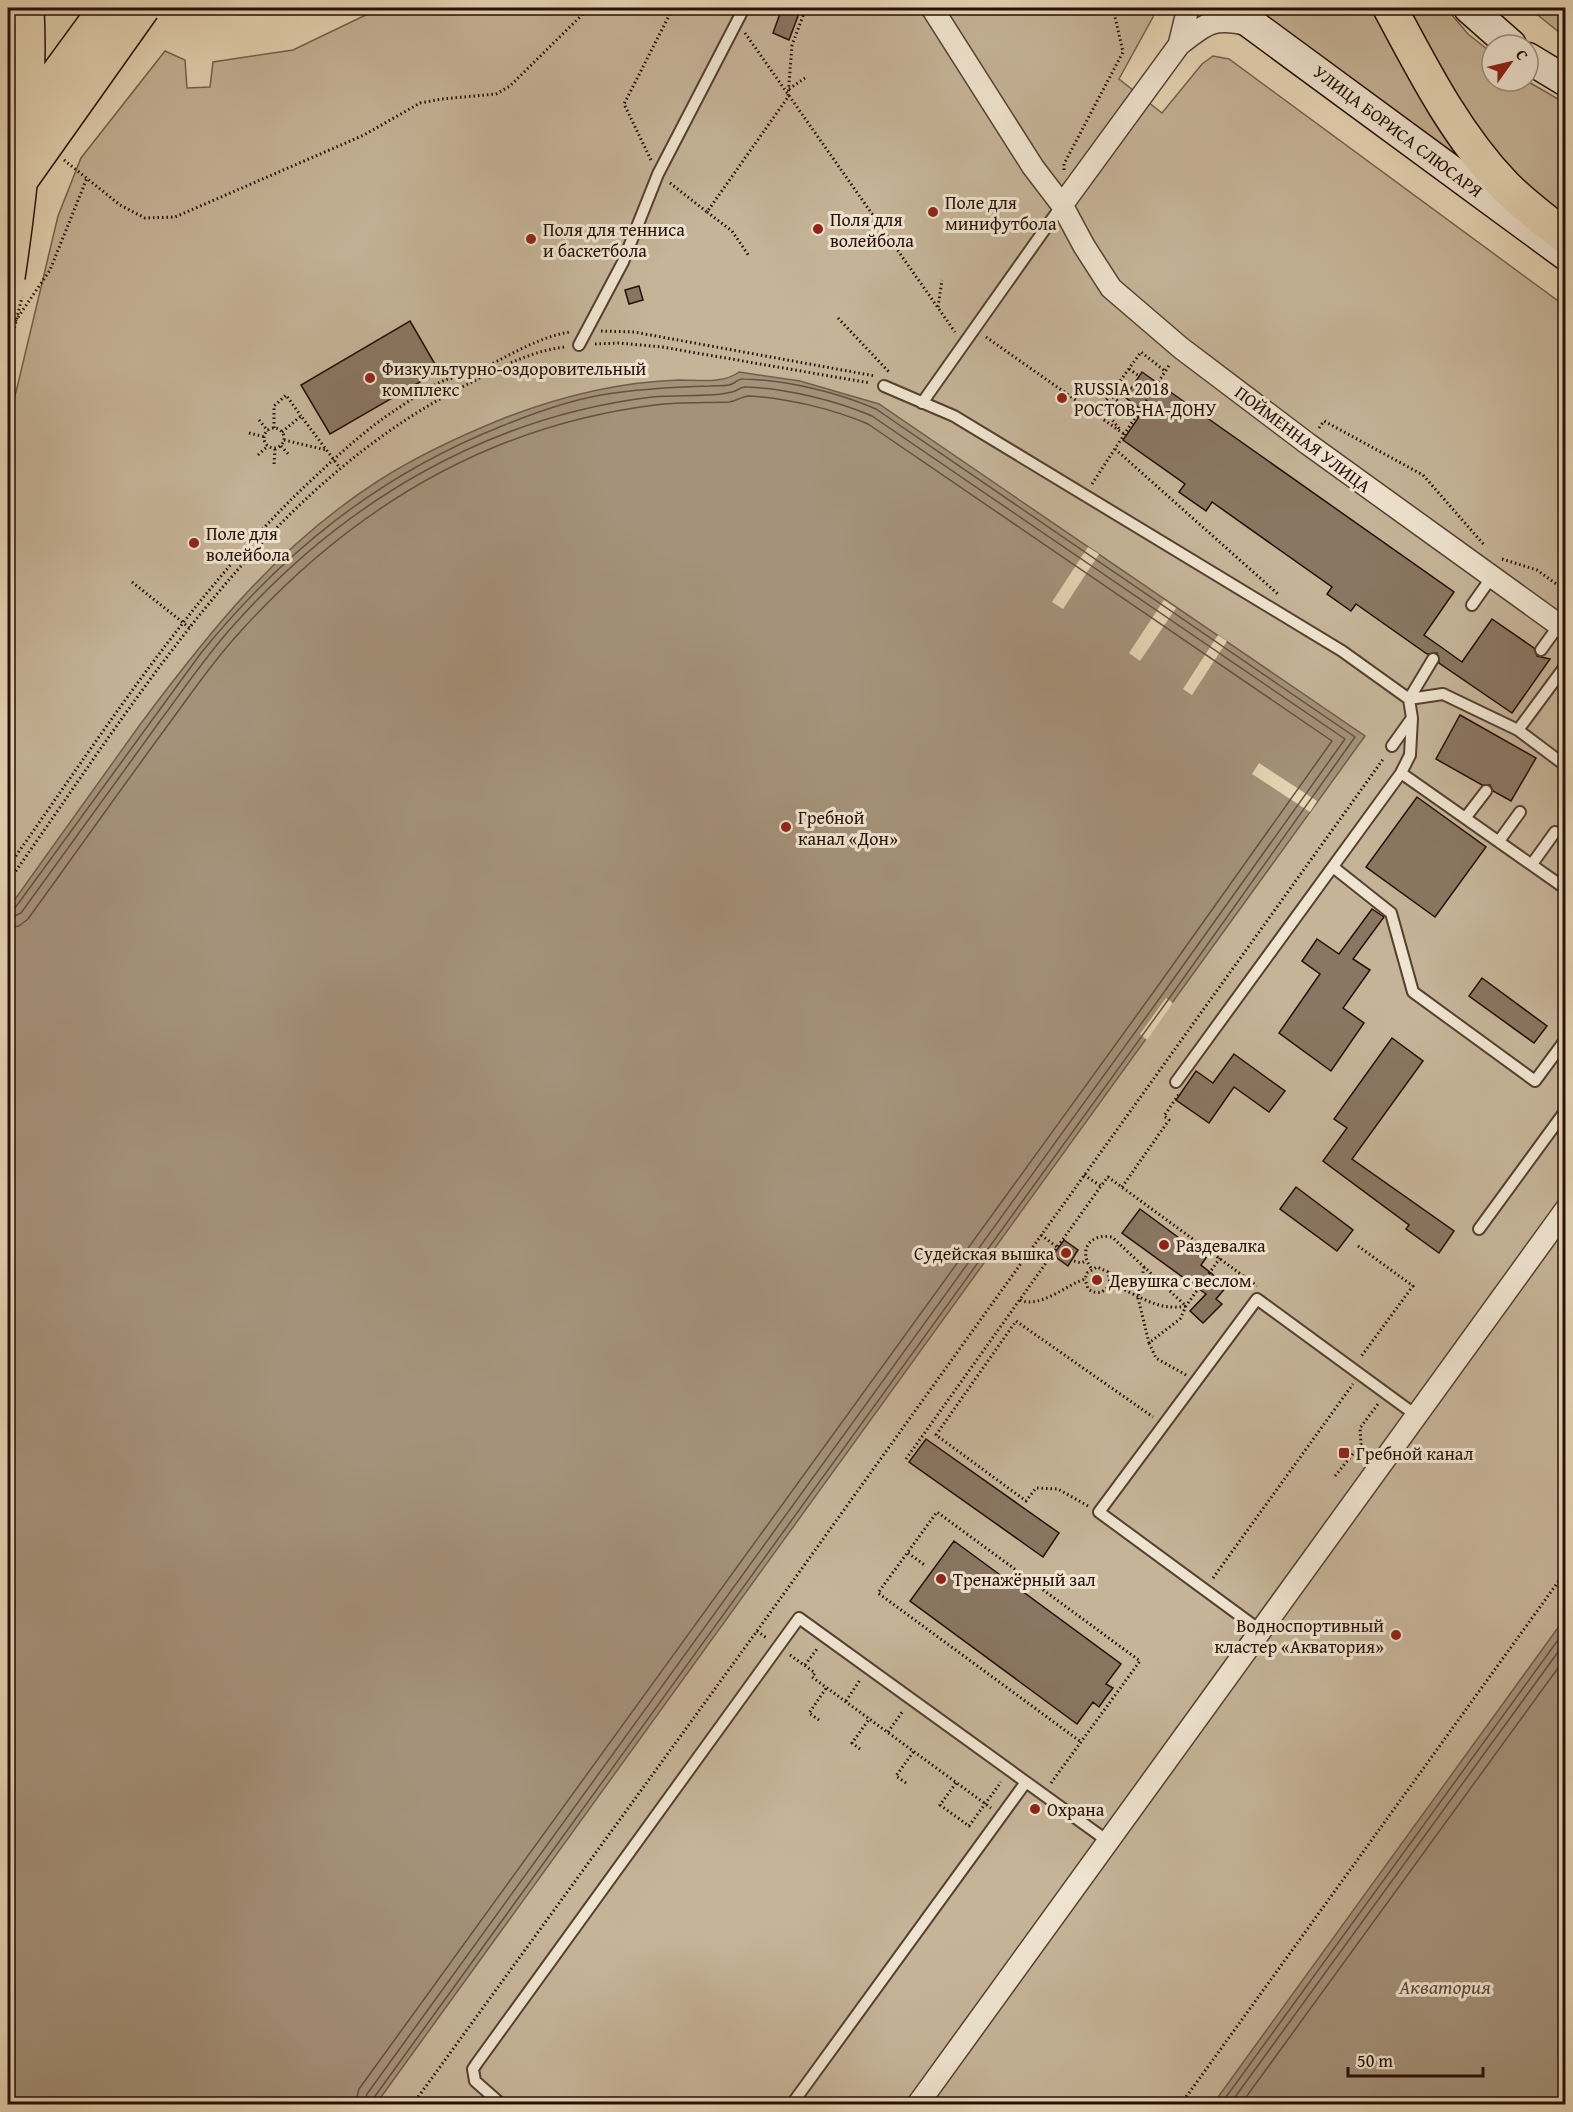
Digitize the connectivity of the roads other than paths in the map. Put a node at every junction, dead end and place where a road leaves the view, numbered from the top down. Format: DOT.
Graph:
graph roads {
  1 [pos="27,8"];
  2 [pos="106,8"];
  3 [pos="143,8"];
  4 [pos="744,8"];
  5 [pos="932,8"];
  6 [pos="1188,8"];
  7 [pos="1230,8"];
  8 [pos="1390,8"];
  9 [pos="1469,8"];
  10 [pos="1259,27"];
  11 [pos="1497,33"];
  12 [pos="1179,45"];
  13 [pos="1540,65"];
  14 [pos="1566,81"];
  15 [pos="8,143"];
  16 [pos="8,199"];
  17 [pos="1062,205"];
  18 [pos="1566,237"];
  19 [pos="1566,255"];
  20 [pos="8,277"];
  21 [pos="579,345"];
  22 [pos="884,386"];
  23 [pos="922,403"];
  24 [pos="1491,578"];
  25 [pos="1472,605"];
  26 [pos="1562,627"];
  27 [pos="1541,650"];
  28 [pos="1433,658"];
  29 [pos="1566,665"];
  30 [pos="1409,699"];
  31 [pos="1412,718"];
  32 [pos="1518,730"];
  33 [pos="1392,746"];
  34 [pos="1566,766"];
  35 [pos="1401,773"];
  36 [pos="1486,791"];
  37 [pos="1520,812"];
  38 [pos="1466,817"];
  39 [pos="1555,832"];
  40 [pos="1499,841"];
  41 [pos="1532,864"];
  42 [pos="1332,867"];
  43 [pos="1566,889"];
  44 [pos="1566,1039"];
  45 [pos="1176,1082"];
  46 [pos="1566,1110"];
  47 [pos="1566,1209"];
  48 [pos="1479,1229"];
  49 [pos="1417,1416"];
  50 [pos="1262,1631"];
  51 [pos="1026,1782"];
  52 [pos="1110,1842"];
  53 [pos="501,2104"];
  54 [pos="792,2104"];
  55 [pos="918,2104"];
  1 -- 20 [label="main road, bridge"];
  2 -- 15 [label="main road, bridge"];
  3 -- 16 [label="main road, bridge"];
  4 -- 21 [label="lane"];
  5 -- 17 [label="street, ПОЙМЕННАЯ УЛИЦА"];
  6 -- 12 [label="street"];
  7 -- 10 [label="main road, УЛИЦА БОРИСА СЛЮСАРЯ"];
  8 -- 18 [label="main road"];
  9 -- 11 [label="main road"];
  10 -- 12 [label="street"];
  10 -- 19 [label="main road, УЛИЦА БОРИСА СЛЮСАРЯ"];
  12 -- 17 [label="street"];
  13 -- 14 [label="main road"];
  17 -- 23 [label="lane"];
  17 -- 24 [label="street, ПОЙМЕННАЯ УЛИЦА"];
  22 -- 23 [label="lane"];
  23 -- 30 [label="lane"];
  24 -- 25 [label="lane"];
  24 -- 26 [label="street, ПОЙМЕННАЯ УЛИЦА"];
  26 -- 27 [label="lane"];
  28 -- 30 [label="lane"];
  29 -- 32 [label="lane"];
  30 -- 31 [label="lane"];
  30 -- 32 [label="lane"];
  31 -- 33 [label="lane"];
  31 -- 35 [label="lane"];
  32 -- 34 [label="lane"];
  35 -- 38 [label="lane"];
  35 -- 42 [label="lane"];
  36 -- 38 [label="lane"];
  37 -- 40 [label="lane"];
  38 -- 40 [label="lane"];
  39 -- 41 [label="lane"];
  40 -- 41 [label="lane"];
  41 -- 43 [label="lane"];
  42 -- 44 [label="lane"];
  42 -- 45 [label="lane"];
  46 -- 48 [label="lane"];
  47 -- 49 [label="street"];
  49 -- 50 [label="street"];
  49 -- 50 [label="lane"];
  50 -- 52 [label="street"];
  51 -- 52 [label="lane"];
  51 -- 53 [label="lane"];
  51 -- 54 [label="lane"];
  52 -- 55 [label="street"];
}
